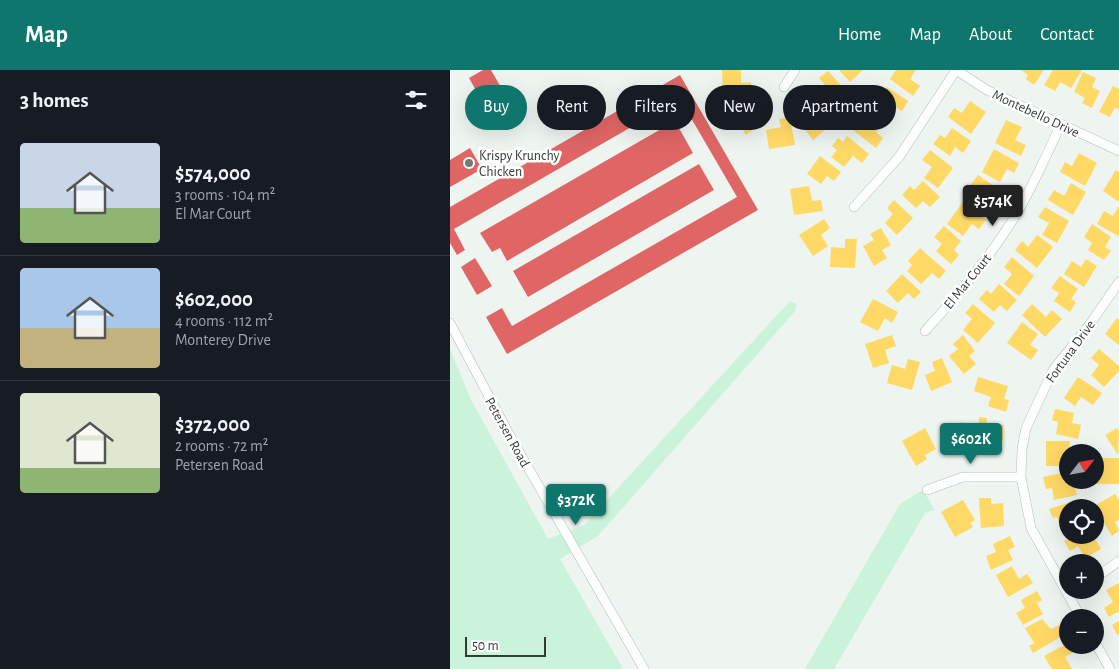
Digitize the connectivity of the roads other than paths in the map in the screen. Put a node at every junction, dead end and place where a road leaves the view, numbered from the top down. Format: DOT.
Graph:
graph roads {
  1 [pos="794,70"];
  2 [pos="956,70"];
  3 [pos="785,85"];
  4 [pos="1061,124"];
  5 [pos="1119,151"];
  6 [pos="854,207"];
  7 [pos="1118,284"];
  8 [pos="450,323"];
  9 [pos="926,330"];
  10 [pos="1020,477"];
  11 [pos="927,490"];
  12 [pos="1119,561"];
  13 [pos="1104,572"];
  14 [pos="1059,573"];
  15 [pos="1102,654"];
  16 [pos="644,669"];
  17 [pos="1110,669"];
  1 -- 3 [label="street"];
  2 -- 4 [label="street, Montebello Drive"];
  2 -- 6 [label="street"];
  4 -- 5 [label="street, Montebello Drive"];
  4 -- 9 [label="street, El Mar Court"];
  7 -- 10 [label="street, Fortuna Drive"];
  8 -- 16 [label="street, Petersen Road"];
  10 -- 11 [label="street"];
  10 -- 14 [label="street, Fortuna Drive"];
  12 -- 13 [label="street"];
  15 -- 17 [label="street"];
}
